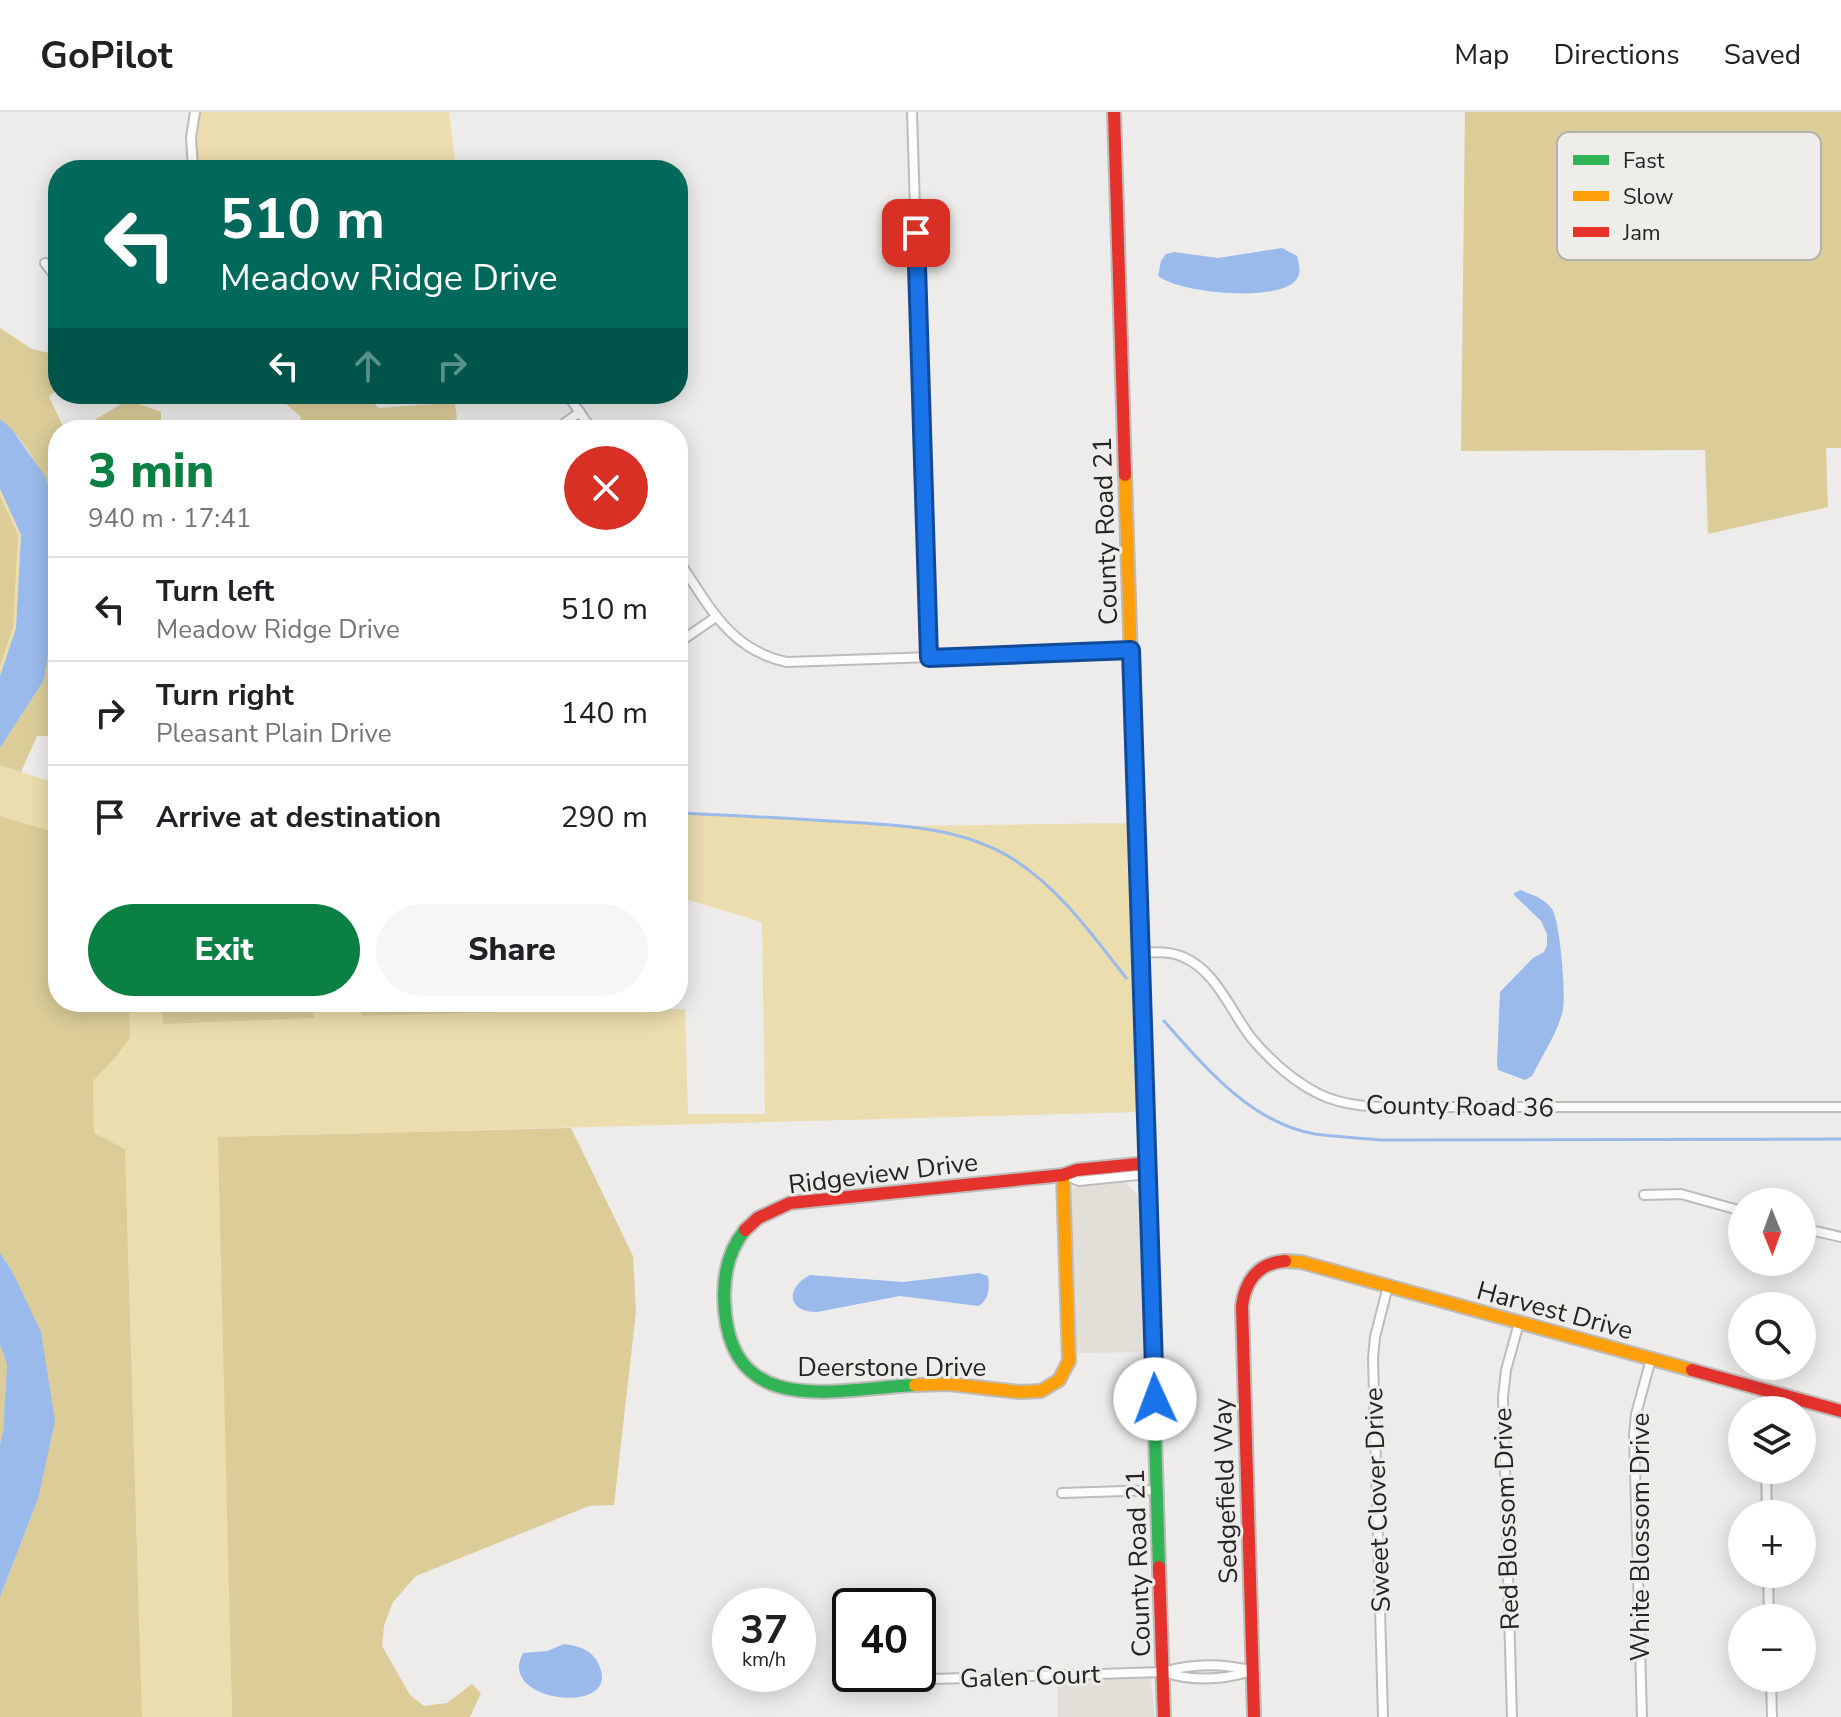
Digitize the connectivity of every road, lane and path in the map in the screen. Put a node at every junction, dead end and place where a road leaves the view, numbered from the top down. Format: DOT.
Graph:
graph roads {
  1 [pos="195,112"];
  2 [pos="912,112"];
  3 [pos="1114,112"];
  4 [pos="192,160"];
  5 [pos="45,263"];
  6 [pos="48,267"];
  7 [pos="574,404"];
  8 [pos="580,412"];
  9 [pos="569,420"];
  10 [pos="585,420"];
  11 [pos="688,575"];
  12 [pos="716,617"];
  13 [pos="688,636"];
  14 [pos="1131,650"];
  15 [pos="929,658"];
  16 [pos="1140,953"];
  17 [pos="1841,1107"];
  18 [pos="1148,1168"];
  19 [pos="1063,1175"];
  20 [pos="1644,1195"];
  21 [pos="1728,1207"];
  22 [pos="1816,1231"];
  23 [pos="1841,1237"];
  24 [pos="1257,1269"];
  25 [pos="1388,1286"];
  26 [pos="1519,1323"];
  27 [pos="1651,1359"];
  28 [pos="766,1384"];
  29 [pos="1781,1394"];
  30 [pos="1841,1411"];
  31 [pos="1157,1490"];
  32 [pos="1062,1493"];
  33 [pos="1253,1671"];
  34 [pos="1163,1672"];
  35 [pos="936,1679"];
  36 [pos="1771,1692"];
  37 [pos="1164,1717"];
  38 [pos="1254,1717"];
  39 [pos="1383,1717"];
  40 [pos="1512,1717"];
  41 [pos="1642,1717"];
  42 [pos="1772,1717"];
  1 -- 4 [label="street"];
  2 -- 15 [label="street"];
  3 -- 14 [label="street, County Road 21"];
  5 -- 6 [label="street"];
  7 -- 8 [label="street"];
  8 -- 9 [label="street"];
  8 -- 10 [label="street"];
  11 -- 12 [label="street"];
  12 -- 13 [label="street"];
  12 -- 15 [label="street"];
  14 -- 15 [label="street"];
  14 -- 16 [label="street, County Road 21"];
  16 -- 17 [label="street, County Road 36"];
  16 -- 18 [label="street, County Road 21"];
  18 -- 19 [label="street, Ridgeview Drive"];
  18 -- 31 [label="street, County Road 21"];
  19 -- 28 [label="street, Ridgeview Drive"];
  19 -- 28 [label="street, Deerstone Drive"];
  20 -- 21 [label="street"];
  22 -- 23 [label="street"];
  24 -- 25 [label="street, Harvest Drive"];
  24 -- 33 [label="street, Sedgefield Way"];
  25 -- 26 [label="street, Harvest Drive"];
  25 -- 39 [label="street, Sweet Clover Drive"];
  26 -- 27 [label="street, Harvest Drive"];
  26 -- 40 [label="street, Red Blossom Drive"];
  27 -- 29 [label="street, Harvest Drive"];
  27 -- 41 [label="street, White Blossom Drive"];
  29 -- 30 [label="street, Harvest Drive"];
  31 -- 32 [label="street"];
  31 -- 34 [label="street, County Road 21"];
  33 -- 34 [label="street, Galen Court"];
  33 -- 38 [label="street, Sedgefield Way"];
  34 -- 35 [label="street, Galen Court"];
  34 -- 37 [label="street, County Road 21"];
  36 -- 42 [label="street"];
}
